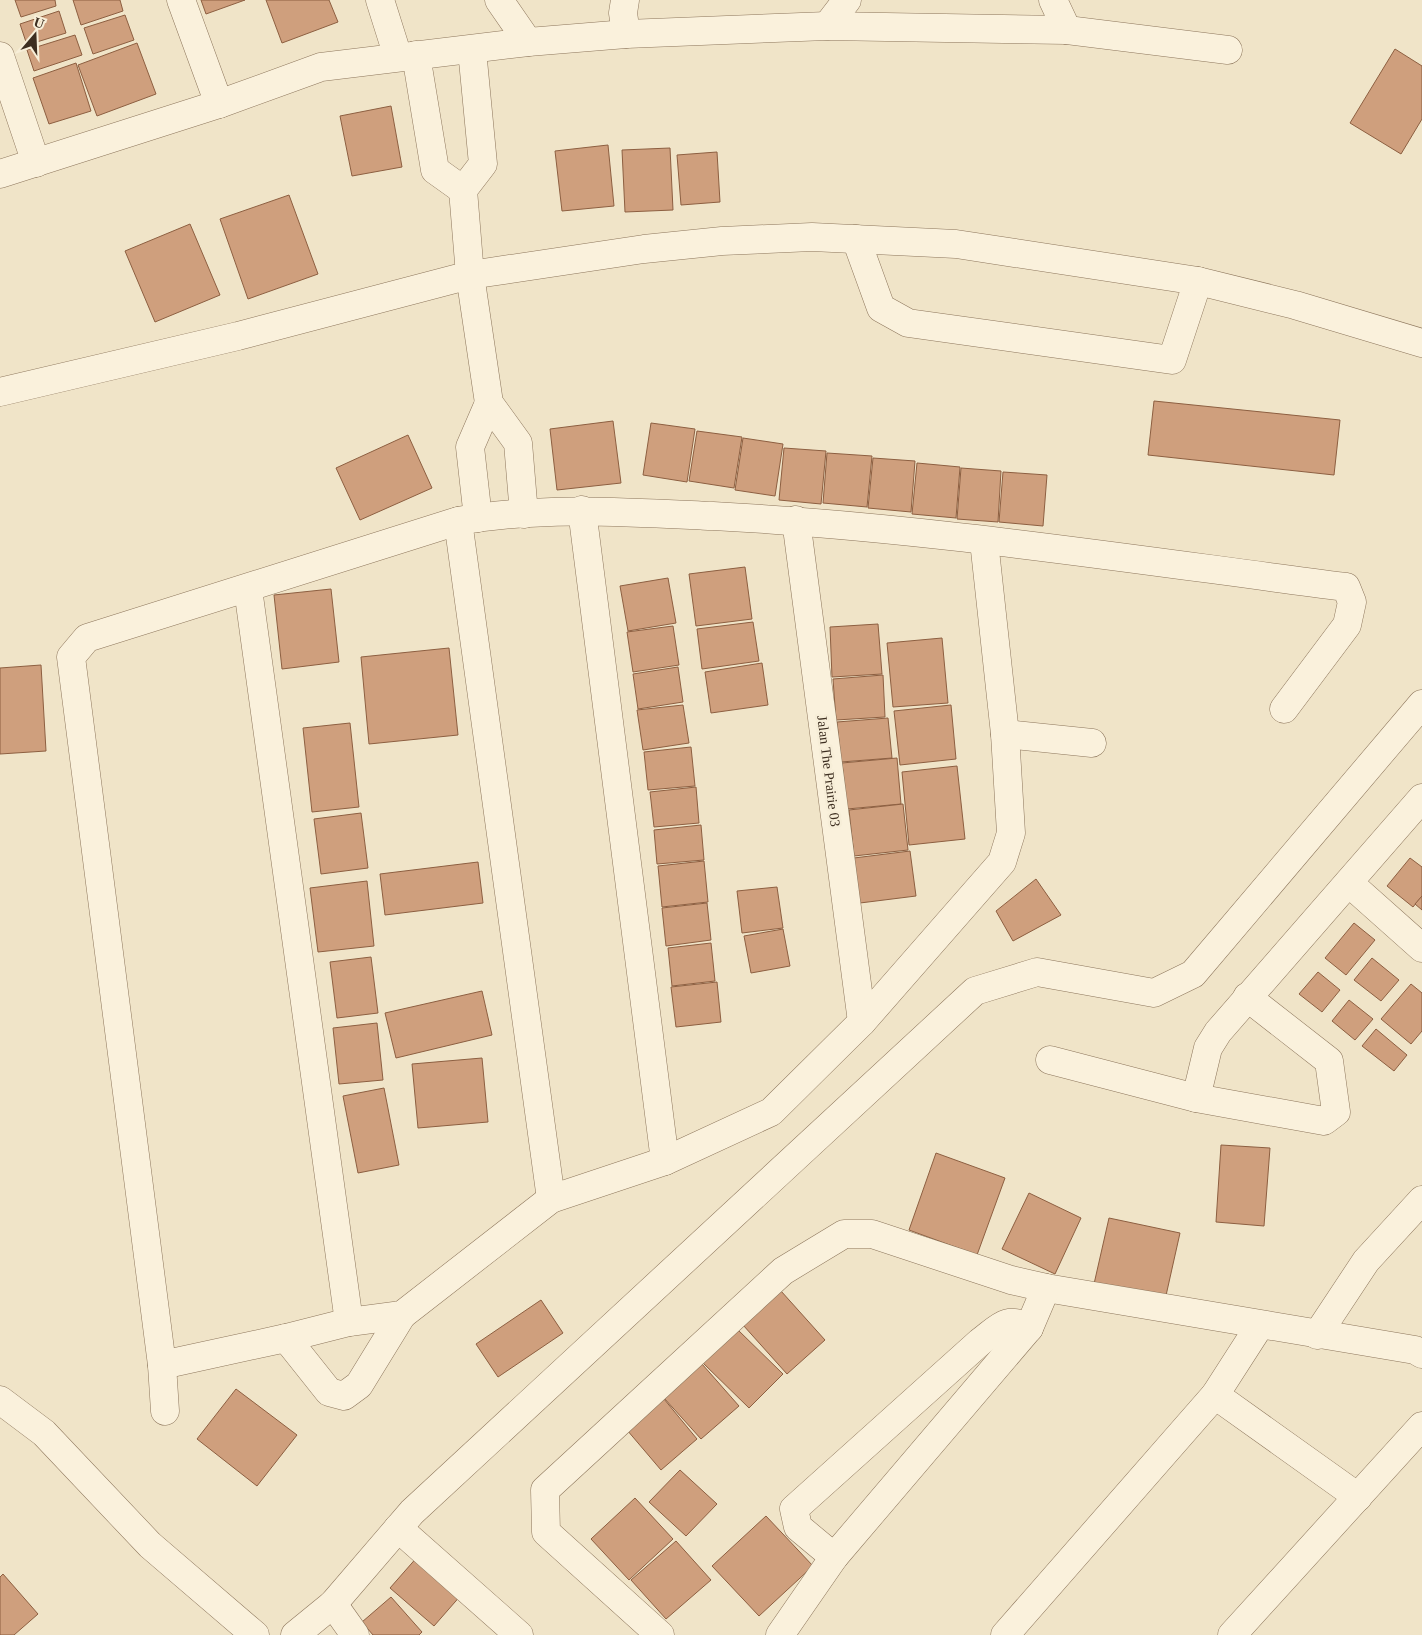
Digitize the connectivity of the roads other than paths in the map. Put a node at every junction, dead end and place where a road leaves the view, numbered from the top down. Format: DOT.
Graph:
graph roads {
  1 [pos="181,0"];
  2 [pos="380,0"];
  3 [pos="499,0"];
  4 [pos="625,0"];
  5 [pos="847,0"];
  6 [pos="1053,0"];
  7 [pos="827,26"];
  8 [pos="1067,30"];
  9 [pos="626,34"];
  10 [pos="528,42"];
  11 [pos="472,50"];
  12 [pos="1228,50"];
  13 [pos="0,56"];
  14 [pos="407,56"];
  15 [pos="219,104"];
  16 [pos="36,163"];
  17 [pos="0,174"];
  18 [pos="463,190"];
  19 [pos="856,239"];
  20 [pos="470,275"];
  21 [pos="1198,281"];
  22 [pos="1422,343"];
  23 [pos="0,392"];
  24 [pos="489,403"];
  25 [pos="582,510"];
  26 [pos="524,514"];
  27 [pos="468,519"];
  28 [pos="796,520"];
  29 [pos="984,541"];
  30 [pos="248,589"];
  31 [pos="1422,704"];
  32 [pos="1284,709"];
  33 [pos="1005,734"];
  34 [pos="1092,744"];
  35 [pos="1422,798"];
  36 [pos="1349,884"];
  37 [pos="1422,948"];
  38 [pos="1248,997"];
  39 [pos="862,1022"];
  40 [pos="1050,1060"];
  41 [pos="1196,1098"];
  42 [pos="665,1162"];
  43 [pos="551,1199"];
  44 [pos="1422,1200"];
  45 [pos="1046,1288"];
  46 [pos="402,1315"];
  47 [pos="348,1322"];
  48 [pos="1260,1325"];
  49 [pos="1029,1328"];
  50 [pos="1317,1335"];
  51 [pos="286,1338"];
  52 [pos="1422,1354"];
  53 [pos="162,1365"];
  54 [pos="1215,1395"];
  55 [pos="0,1400"];
  56 [pos="165,1411"];
  57 [pos="1422,1426"];
  58 [pos="1358,1497"];
  59 [pos="398,1528"];
  60 [pos="834,1557"];
  61 [pos="333,1604"];
  62 [pos="255,1635"];
  63 [pos="295,1635"];
  64 [pos="355,1635"];
  65 [pos="519,1635"];
  66 [pos="660,1635"];
  67 [pos="780,1635"];
  68 [pos="1005,1635"];
  69 [pos="1232,1635"];
  1 -- 15 [label="street"];
  2 -- 14 [label="street"];
  3 -- 10 [label="street"];
  4 -- 9 [label="street"];
  5 -- 7 [label="street"];
  6 -- 8 [label="street"];
  7 -- 8 [label="street"];
  7 -- 9 [label="street"];
  8 -- 12 [label="street"];
  9 -- 10 [label="street"];
  10 -- 11 [label="street"];
  11 -- 14 [label="street"];
  11 -- 18 [label="street"];
  13 -- 16 [label="street"];
  14 -- 15 [label="street"];
  14 -- 18 [label="street"];
  15 -- 16 [label="street"];
  16 -- 17 [label="street"];
  18 -- 20 [label="street"];
  19 -- 20 [label="street"];
  19 -- 21 [label="street"];
  19 -- 21 [label="street"];
  20 -- 23 [label="street"];
  20 -- 24 [label="street"];
  21 -- 22 [label="street"];
  24 -- 26 [label="street"];
  24 -- 27 [label="street"];
  25 -- 26 [label="street"];
  25 -- 28 [label="street"];
  25 -- 42 [label="street"];
  26 -- 27 [label="street"];
  27 -- 30 [label="street"];
  27 -- 43 [label="street"];
  28 -- 29 [label="street"];
  28 -- 39 [label="street, Jalan The Prairie 03"];
  29 -- 32 [label="street"];
  29 -- 33 [label="street"];
  30 -- 47 [label="street"];
  30 -- 53 [label="street"];
  31 -- 59 [label="street"];
  33 -- 34 [label="street"];
  33 -- 39 [label="street"];
  35 -- 36 [label="street"];
  36 -- 37 [label="street"];
  36 -- 38 [label="street"];
  38 -- 41 [label="street"];
  38 -- 41 [label="street"];
  39 -- 42 [label="street"];
  40 -- 41 [label="street"];
  42 -- 43 [label="street"];
  43 -- 46 [label="street"];
  44 -- 50 [label="street"];
  45 -- 48 [label="street"];
  45 -- 49 [label="street"];
  45 -- 66 [label="street"];
  46 -- 47 [label="street"];
  46 -- 51 [label="street"];
  47 -- 51 [label="street"];
  48 -- 50 [label="street"];
  48 -- 54 [label="street"];
  49 -- 60 [label="street"];
  49 -- 60 [label="street"];
  50 -- 52 [label="street"];
  51 -- 53 [label="street"];
  53 -- 56 [label="street"];
  54 -- 58 [label="street"];
  54 -- 68 [label="street"];
  55 -- 62 [label="street"];
  57 -- 58 [label="street"];
  58 -- 69 [label="street"];
  59 -- 61 [label="street"];
  59 -- 65 [label="street"];
  60 -- 67 [label="street"];
  61 -- 63 [label="street"];
  61 -- 64 [label="street"];
}
